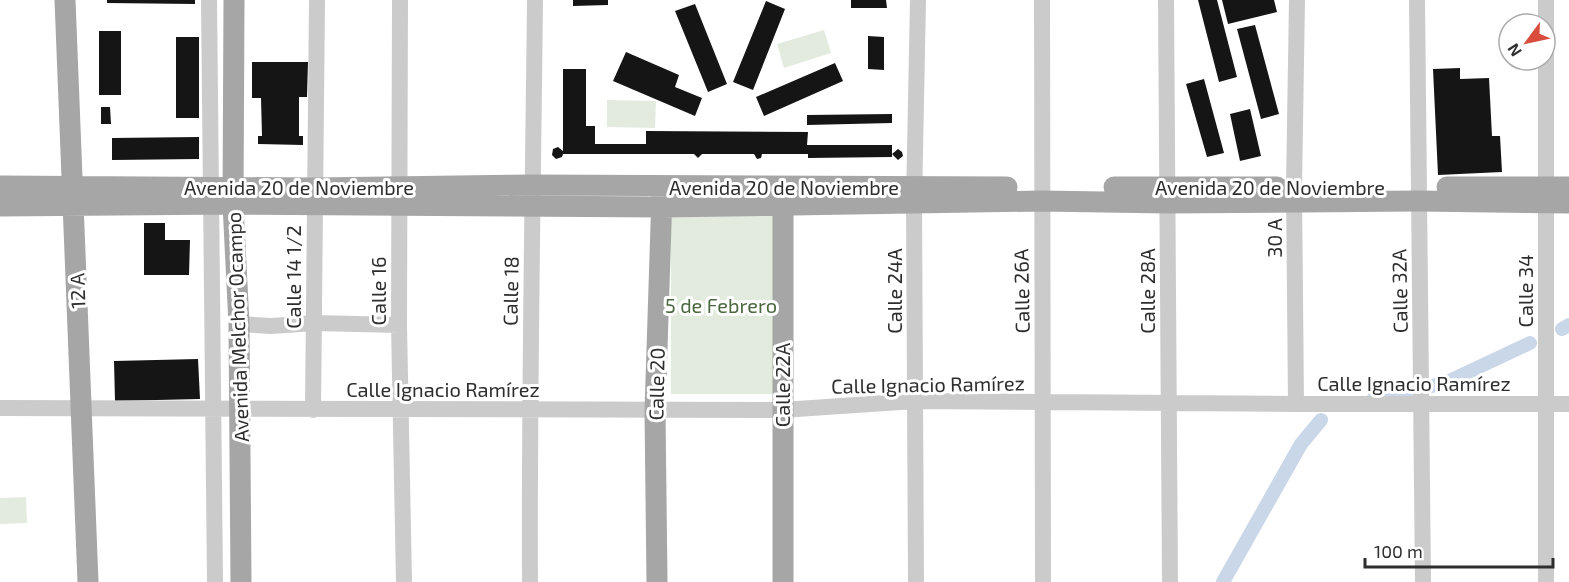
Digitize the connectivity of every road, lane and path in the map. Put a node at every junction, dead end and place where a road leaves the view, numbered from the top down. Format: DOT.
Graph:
graph roads {
  1 [pos="65,0"];
  2 [pos="209,0"];
  3 [pos="234,0"];
  4 [pos="317,0"];
  5 [pos="400,0"];
  6 [pos="535,0"];
  7 [pos="918,0"];
  8 [pos="1042,0"];
  9 [pos="1166,0"];
  10 [pos="1297,0"];
  11 [pos="1417,0"];
  12 [pos="1546,0"];
  13 [pos="0,186"];
  14 [pos="1569,187"];
  15 [pos="915,194"];
  16 [pos="1042,194"];
  17 [pos="1418,194"];
  18 [pos="533,195"];
  19 [pos="1167,195"];
  20 [pos="1294,195"];
  21 [pos="1545,195"];
  22 [pos="223,196"];
  23 [pos="400,196"];
  24 [pos="783,196"];
  25 [pos="73,197"];
  26 [pos="314,197"];
  27 [pos="662,197"];
  28 [pos="1569,203"];
  29 [pos="0,206"];
  30 [pos="315,323"];
  31 [pos="239,324"];
  32 [pos="399,325"];
  33 [pos="915,401"];
  34 [pos="1043,403"];
  35 [pos="1168,404"];
  36 [pos="1296,404"];
  37 [pos="1422,404"];
  38 [pos="1546,404"];
  39 [pos="1569,404"];
  40 [pos="82,407"];
  41 [pos="0,408"];
  42 [pos="212,408"];
  43 [pos="240,408"];
  44 [pos="401,408"];
  45 [pos="313,410"];
  46 [pos="782,410"];
  47 [pos="529,411"];
  48 [pos="655,411"];
  49 [pos="88,582"];
  50 [pos="215,582"];
  51 [pos="241,582"];
  52 [pos="404,582"];
  53 [pos="530,582"];
  54 [pos="657,582"];
  55 [pos="783,582"];
  56 [pos="916,582"];
  57 [pos="1043,582"];
  58 [pos="1170,582"];
  59 [pos="1423,582"];
  60 [pos="1546,582"];
  1 -- 25 [label="main road, 12 A"];
  2 -- 22 [label="street, Avenida Melchor Ocampo"];
  3 -- 22 [label="main road, Avenida Melchor Ocampo"];
  4 -- 26 [label="street, Calle 14 1/2"];
  5 -- 23 [label="street, Calle 16"];
  6 -- 18 [label="street, Calle 18"];
  7 -- 15 [label="street, Calle 24A"];
  8 -- 16 [label="street, Calle 26A"];
  9 -- 19 [label="street, Calle 28A"];
  10 -- 20 [label="street, 30 A"];
  11 -- 17 [label="street, Calle 32A"];
  12 -- 21 [label="street, Calle 34"];
  13 -- 25 [label="main road, Avenida 20 de Noviembre"];
  14 -- 21 [label="main road, Avenida 20 de Noviembre"];
  15 -- 16 [label="main road, Avenida 20 de Noviembre"];
  15 -- 24 [label="main road, Avenida 20 de Noviembre"];
  15 -- 33 [label="street, Calle 24A"];
  16 -- 19 [label="main road, Avenida 20 de Noviembre"];
  16 -- 34 [label="street, Calle 26A"];
  17 -- 20 [label="main road, Avenida 20 de Noviembre"];
  17 -- 21 [label="main road, Avenida 20 de Noviembre"];
  17 -- 37 [label="street, Calle 32A"];
  18 -- 23 [label="main road, Avenida 20 de Noviembre"];
  18 -- 27 [label="main road, Avenida 20 de Noviembre"];
  18 -- 47 [label="street, Calle 18"];
  19 -- 20 [label="main road, Avenida 20 de Noviembre"];
  19 -- 35 [label="street, Calle 28A"];
  20 -- 36 [label="street, 30 A"];
  21 -- 28 [label="main road, Avenida 20 de Noviembre"];
  21 -- 38 [label="street, Calle 34"];
  22 -- 25 [label="main road, Avenida 20 de Noviembre"];
  22 -- 26 [label="main road, Avenida 20 de Noviembre"];
  22 -- 31 [label="main road, Avenida Melchor Ocampo"];
  22 -- 42 [label="street, Avenida Melchor Ocampo"];
  23 -- 26 [label="main road, Avenida 20 de Noviembre"];
  23 -- 32 [label="street, Calle 16"];
  24 -- 27 [label="main road, Avenida 20 de Noviembre"];
  24 -- 46 [label="main road, Calle 22A"];
  25 -- 29 [label="main road, Avenida 20 de Noviembre"];
  25 -- 40 [label="main road, 12 A"];
  26 -- 30 [label="street, Calle 14 1/2"];
  27 -- 48 [label="main road, Calle 20"];
  30 -- 31 [label="street"];
  30 -- 32 [label="street"];
  30 -- 45 [label="street, Calle 14 1/2"];
  31 -- 43 [label="main road, Avenida Melchor Ocampo"];
  32 -- 44 [label="street, Calle 16"];
  33 -- 34 [label="street, Calle Ignacio Ramírez"];
  33 -- 46 [label="street, Calle Ignacio Ramírez"];
  33 -- 56 [label="street, Calle 24A"];
  34 -- 35 [label="street, Calle Ignacio Ramírez"];
  34 -- 57 [label="street, Calle 26A"];
  35 -- 36 [label="street, Calle Ignacio Ramírez"];
  35 -- 58 [label="street, Calle 28A"];
  36 -- 37 [label="street, Calle Ignacio Ramírez"];
  37 -- 38 [label="street, Calle Ignacio Ramírez"];
  37 -- 59 [label="street, Calle 32A"];
  38 -- 39 [label="street, Calle Ignacio Ramírez"];
  38 -- 60 [label="street, Calle 34"];
  40 -- 41 [label="street, Calle Ignacio Ramírez"];
  40 -- 42 [label="street, Calle Ignacio Ramírez"];
  40 -- 49 [label="main road, 12 A"];
  42 -- 43 [label="street, Calle Ignacio Ramírez"];
  42 -- 50 [label="street, Avenida Melchor Ocampo"];
  43 -- 45 [label="street, Calle Ignacio Ramírez"];
  43 -- 51 [label="main road, Avenida Melchor Ocampo"];
  44 -- 45 [label="street, Calle Ignacio Ramírez"];
  44 -- 47 [label="street, Calle Ignacio Ramírez"];
  44 -- 52 [label="street, Calle 16"];
  46 -- 48 [label="street, Calle Ignacio Ramírez"];
  46 -- 55 [label="main road, Calle 22A"];
  47 -- 48 [label="street, Calle Ignacio Ramírez"];
  47 -- 53 [label="street, Calle 18"];
  48 -- 54 [label="main road, Calle 20"];
}
